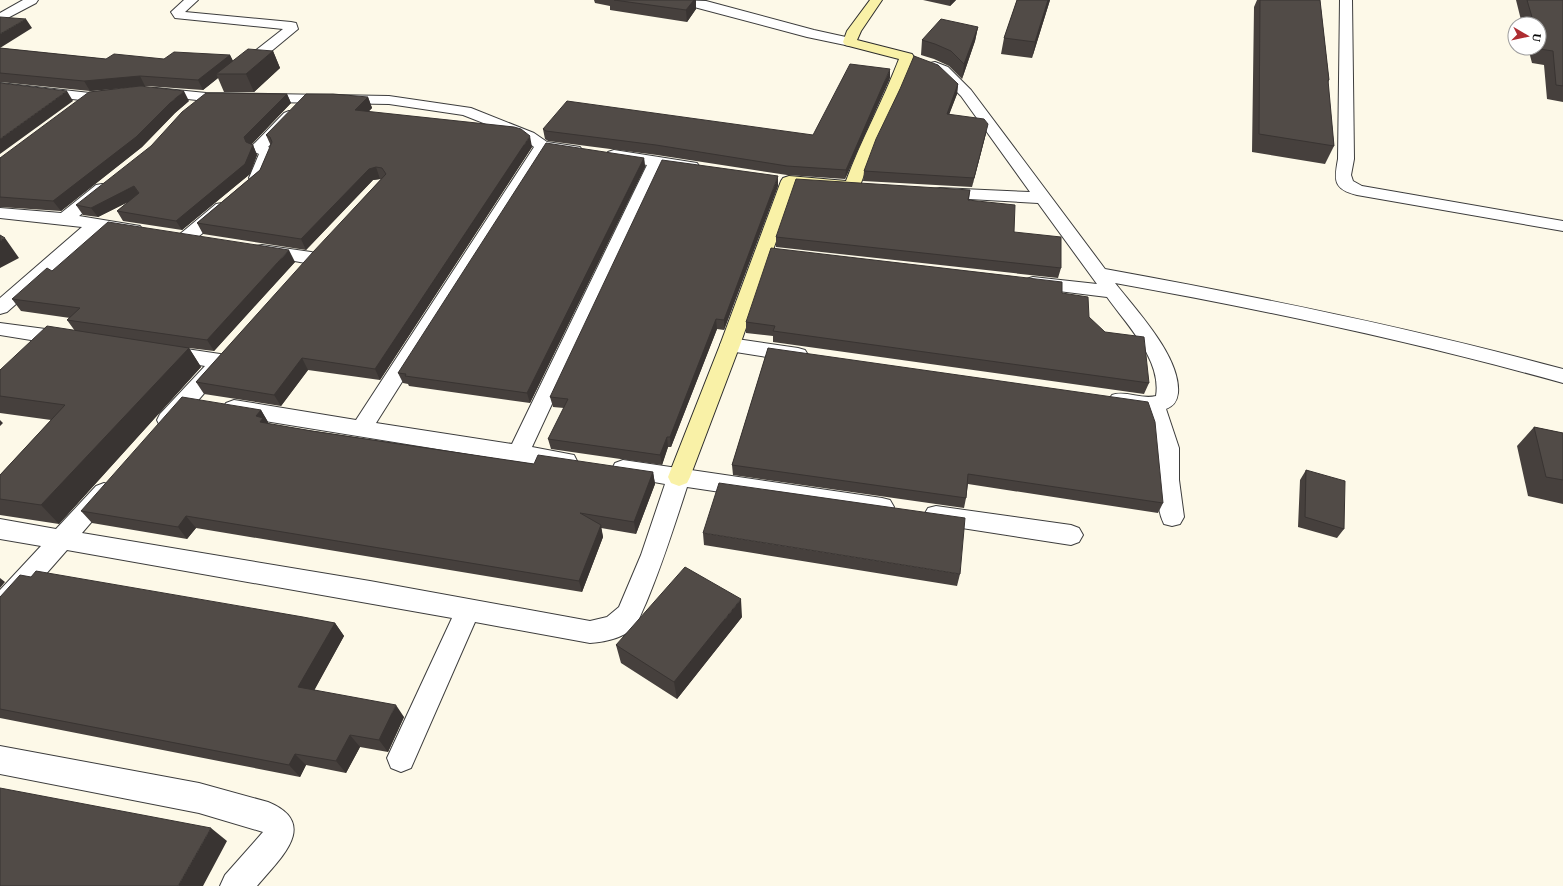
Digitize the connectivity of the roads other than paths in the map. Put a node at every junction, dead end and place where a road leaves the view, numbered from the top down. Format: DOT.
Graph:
graph roads {
  1 [pos="32,0"];
  2 [pos="192,0"];
  3 [pos="683,0"];
  4 [pos="876,0"];
  5 [pos="1346,0"];
  6 [pos="0,18"];
  7 [pos="0,21"];
  8 [pos="21,22"];
  9 [pos="850,42"];
  10 [pos="907,57"];
  11 [pos="0,87"];
  12 [pos="90,97"];
  13 [pos="206,97"];
  14 [pos="307,97"];
  15 [pos="71,111"];
  16 [pos="189,112"];
  17 [pos="543,146"];
  18 [pos="588,152"];
  19 [pos="603,154"];
  20 [pos="657,161"];
  21 [pos="703,168"];
  22 [pos="113,180"];
  23 [pos="920,191"];
  24 [pos="1043,198"];
  25 [pos="0,213"];
  26 [pos="65,219"];
  27 [pos="96,224"];
  28 [pos="1563,226"];
  29 [pos="148,232"];
  30 [pos="209,242"];
  31 [pos="248,248"];
  32 [pos="1100,274"];
  33 [pos="296,276"];
  34 [pos="1016,281"];
  35 [pos="1111,292"];
  36 [pos="0,308"];
  37 [pos="0,329"];
  38 [pos="86,342"];
  39 [pos="730,345"];
  40 [pos="149,351"];
  41 [pos="816,357"];
  42 [pos="1563,376"];
  43 [pos="1099,397"];
  44 [pos="186,400"];
  45 [pos="1154,405"];
  46 [pos="361,429"];
  47 [pos="156,433"];
  48 [pos="518,454"];
  49 [pos="679,477"];
  50 [pos="117,478"];
  51 [pos="1172,517"];
  52 [pos="0,529"];
  53 [pos="1072,535"];
  54 [pos="61,540"];
  55 [pos="0,608"];
  56 [pos="468,610"];
  57 [pos="401,758"];
  58 [pos="0,760"];
  59 [pos="236,886"];
  1 -- 6 [label="street"];
  2 -- 13 [label="street"];
  3 -- 9 [label="street"];
  4 -- 9 [label="street"];
  5 -- 28 [label="street"];
  7 -- 8 [label="street"];
  9 -- 10 [label="street"];
  10 -- 24 [label="street"];
  10 -- 39 [label="street"];
  11 -- 12 [label="street"];
  12 -- 13 [label="street"];
  12 -- 15 [label="street"];
  13 -- 14 [label="street"];
  13 -- 16 [label="street"];
  14 -- 17 [label="street"];
  14 -- 30 [label="street"];
  17 -- 18 [label="street"];
  17 -- 46 [label="street"];
  19 -- 20 [label="street"];
  20 -- 21 [label="street"];
  20 -- 48 [label="street"];
  22 -- 26 [label="street"];
  23 -- 24 [label="street"];
  24 -- 32 [label="street"];
  25 -- 26 [label="street"];
  26 -- 27 [label="street"];
  27 -- 29 [label="street"];
  27 -- 36 [label="street"];
  31 -- 33 [label="street"];
  32 -- 35 [label="street"];
  32 -- 42 [label="street"];
  34 -- 35 [label="street"];
  35 -- 45 [label="street"];
  37 -- 38 [label="street"];
  39 -- 41 [label="street"];
  39 -- 49 [label="street"];
  40 -- 44 [label="street"];
  43 -- 45 [label="street"];
  44 -- 46 [label="street"];
  44 -- 47 [label="street"];
  45 -- 51 [label="street"];
  46 -- 48 [label="street"];
  48 -- 49 [label="street"];
  49 -- 53 [label="street"];
  49 -- 56 [label="street"];
  50 -- 54 [label="street"];
  52 -- 54 [label="street"];
  54 -- 55 [label="street"];
  54 -- 56 [label="street"];
  56 -- 57 [label="street"];
  58 -- 59 [label="street"];
}
